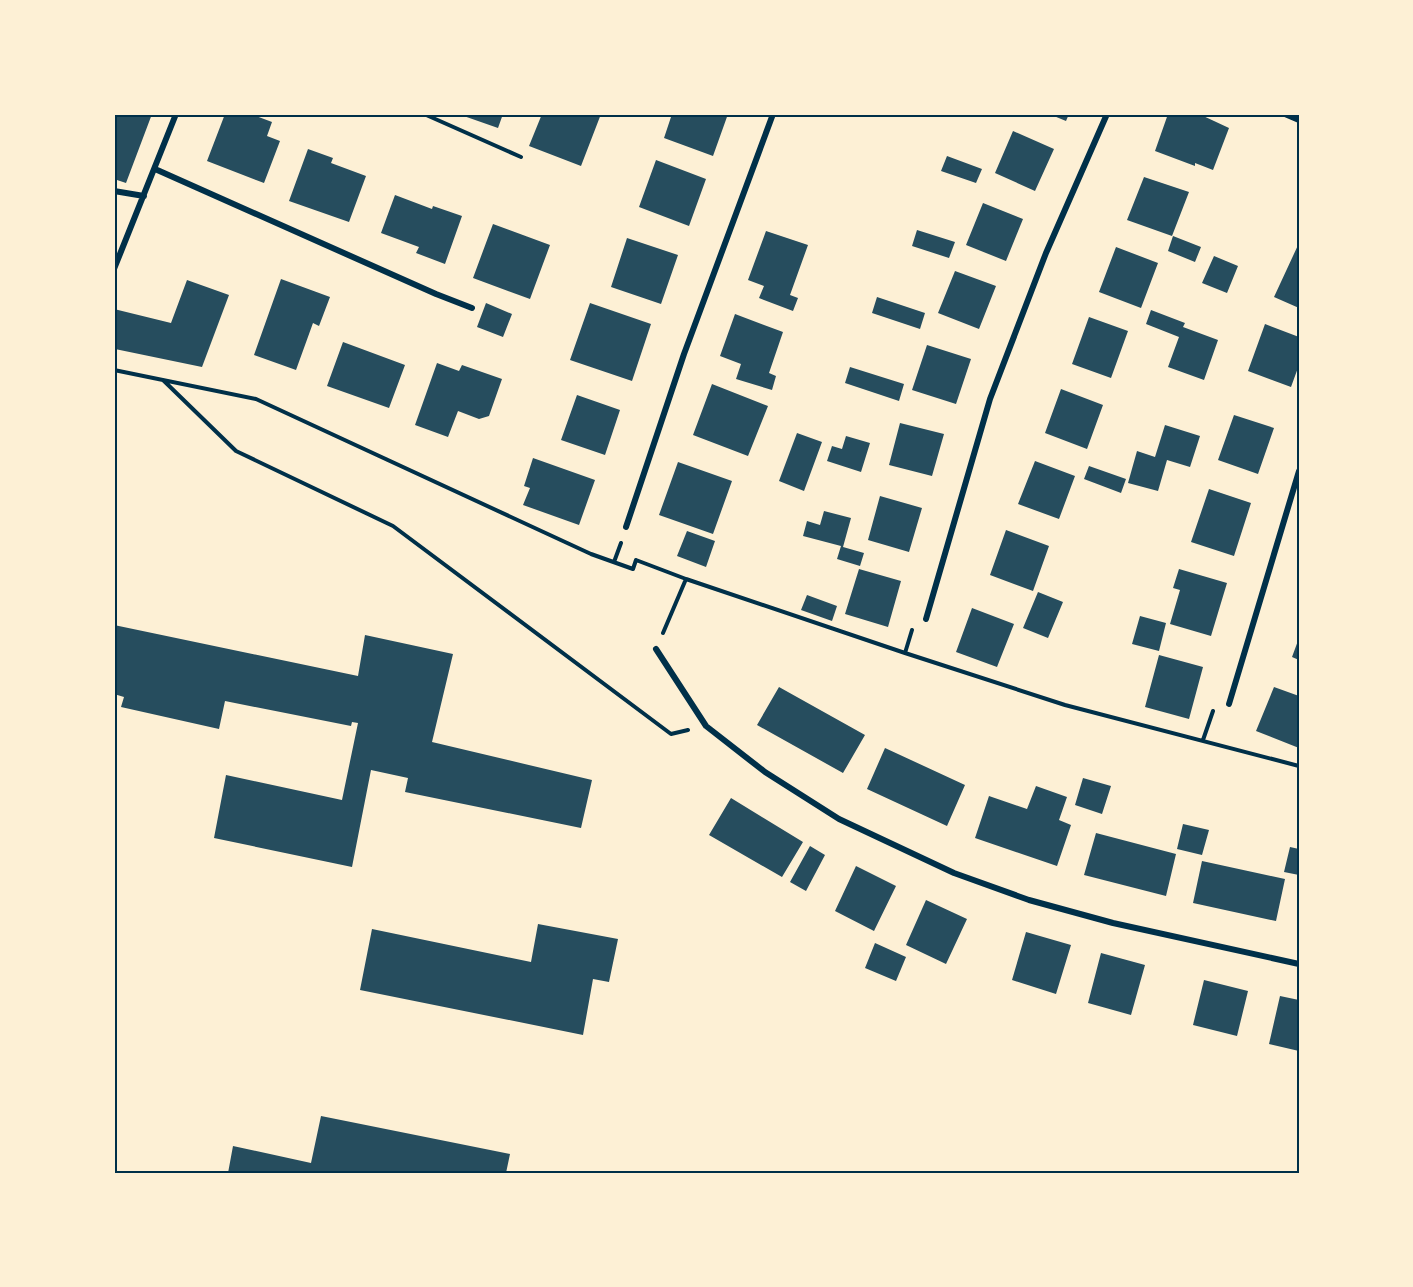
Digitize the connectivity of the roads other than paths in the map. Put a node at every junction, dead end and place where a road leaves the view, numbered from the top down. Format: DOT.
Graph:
graph roads {
  1 [pos="176,114"];
  2 [pos="773,114"];
  3 [pos="1107,114"];
  4 [pos="1285,114"];
  5 [pos="1299,120"];
  6 [pos="154,169"];
  7 [pos="114,191"];
  8 [pos="144,196"];
  9 [pos="114,269"];
  10 [pos="472,308"];
  11 [pos="1299,471"];
  12 [pos="627,526"];
  13 [pos="926,619"];
  14 [pos="656,649"];
  15 [pos="1229,704"];
  16 [pos="1299,964"];
  1 -- 6 [label="street"];
  2 -- 12 [label="street"];
  3 -- 13 [label="street"];
  4 -- 5 [label="street"];
  6 -- 8 [label="street"];
  6 -- 10 [label="street"];
  7 -- 8 [label="street"];
  8 -- 9 [label="street"];
  11 -- 15 [label="street"];
  14 -- 16 [label="street"];
}
